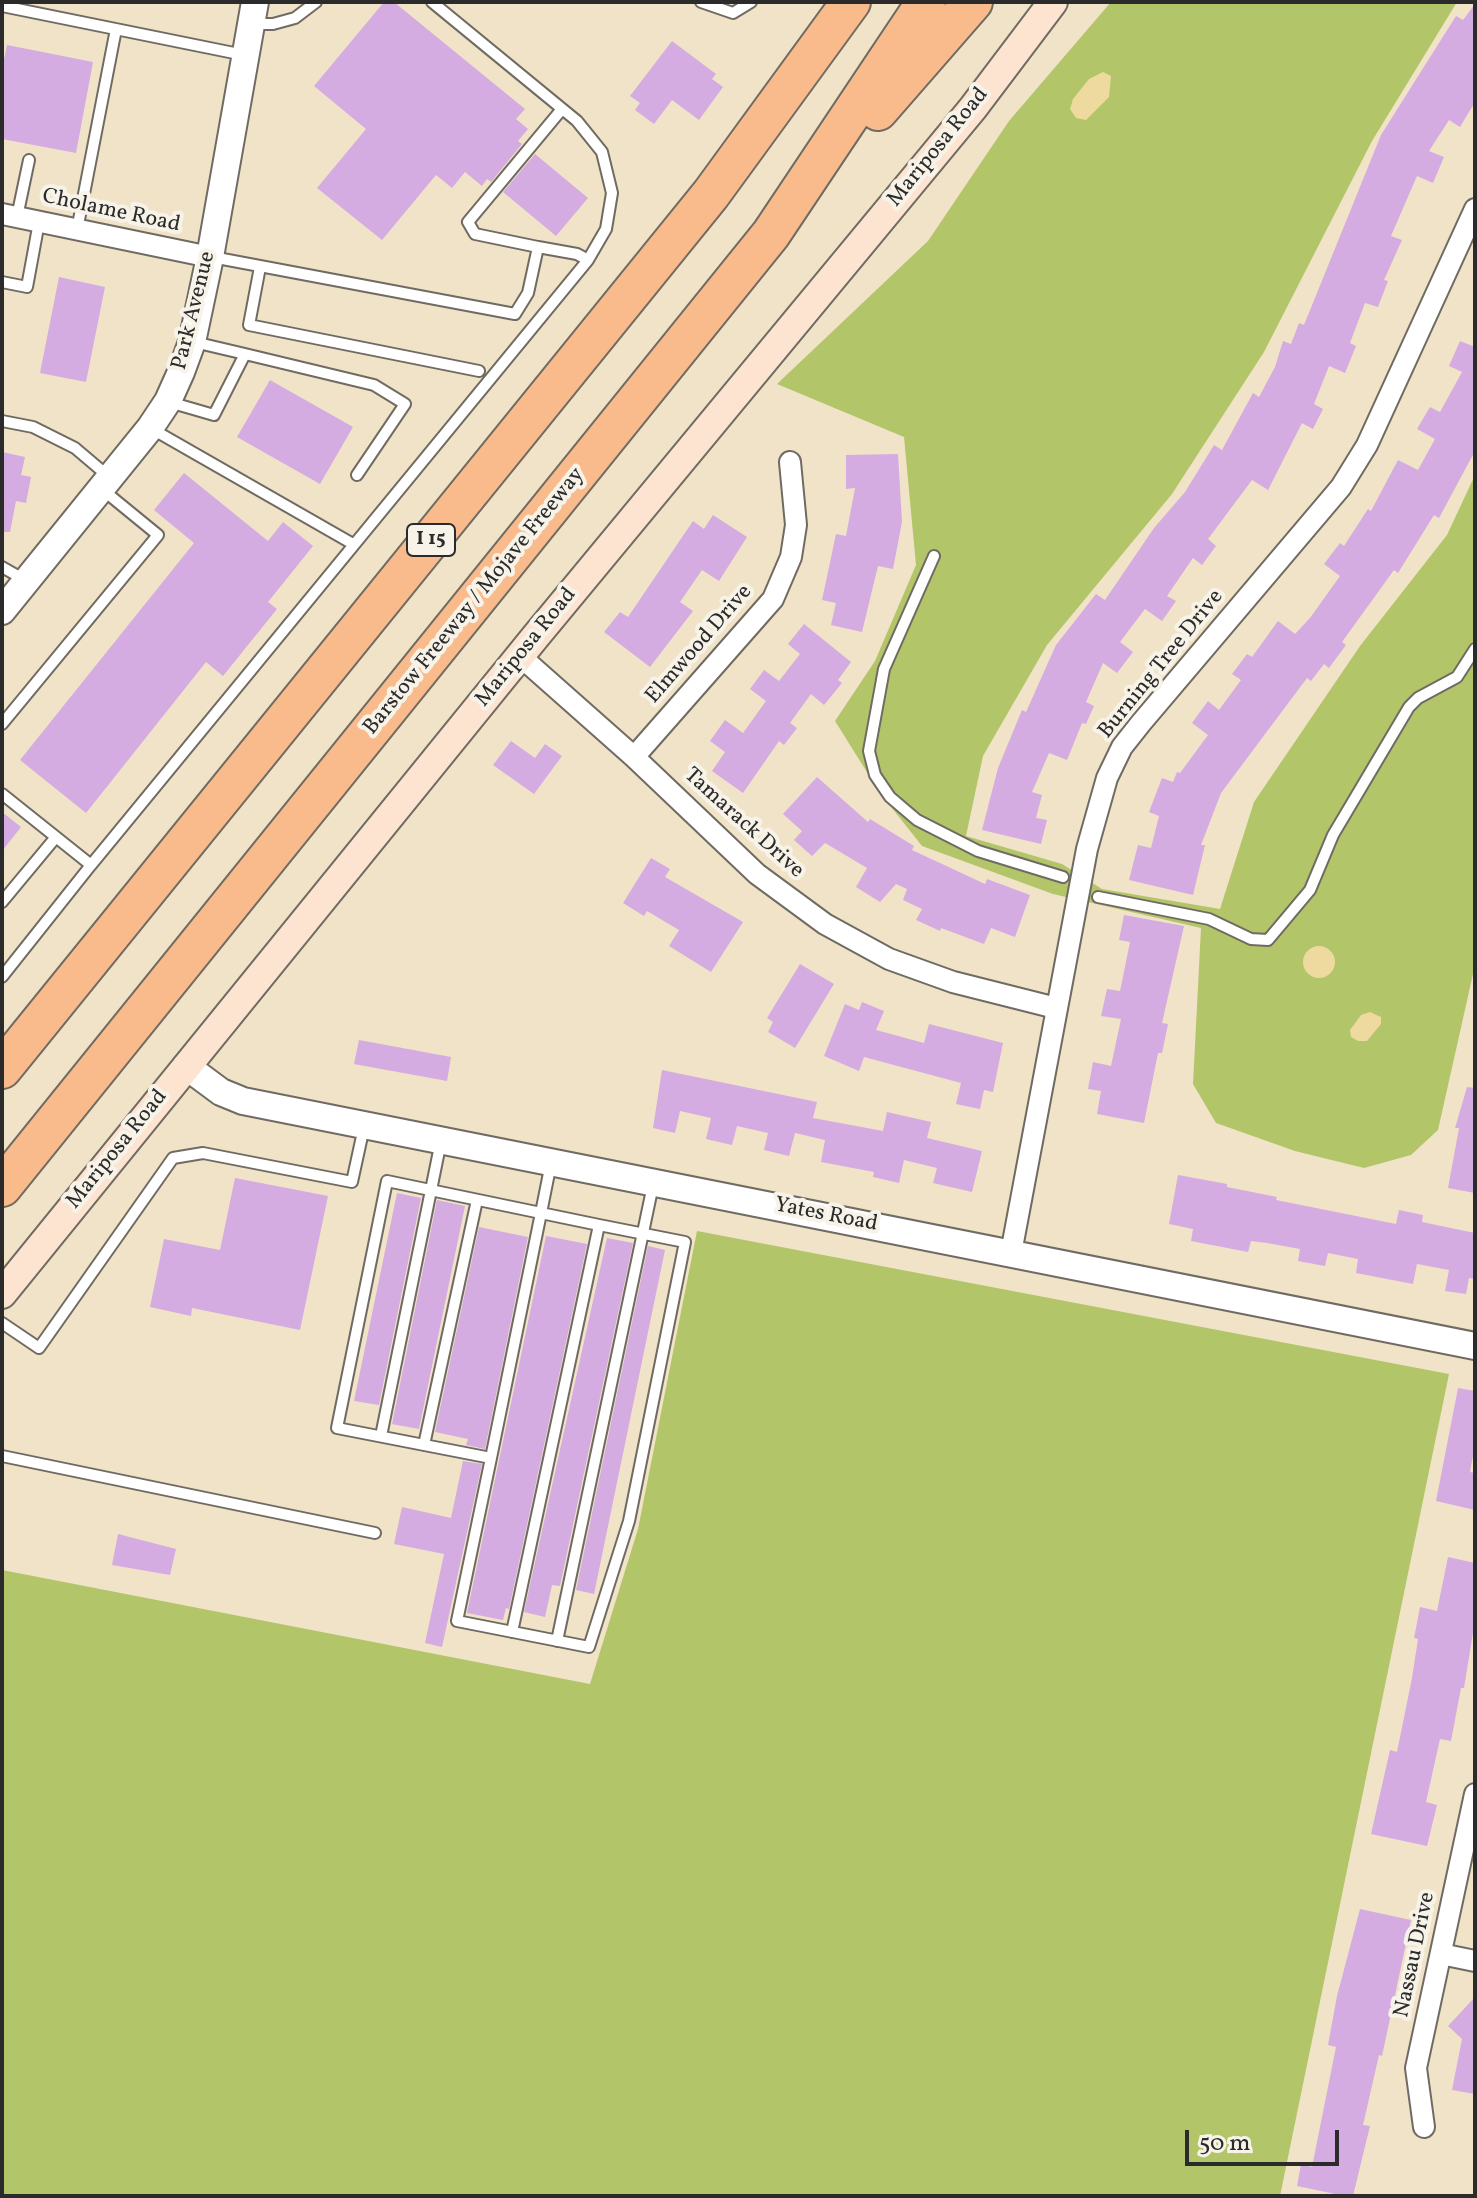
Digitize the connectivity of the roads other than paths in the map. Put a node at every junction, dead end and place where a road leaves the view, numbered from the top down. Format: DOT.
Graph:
graph roads {
  1 [pos="316,2"];
  2 [pos="432,2"];
  3 [pos="701,2"];
  4 [pos="751,2"];
  5 [pos="851,2"];
  6 [pos="926,2"];
  7 [pos="973,2"];
  8 [pos="1053,2"];
  9 [pos="2,6"];
  10 [pos="253,13"];
  11 [pos="116,29"];
  12 [pos="246,56"];
  13 [pos="562,109"];
  14 [pos="29,160"];
  15 [pos="1475,209"];
  16 [pos="10,216"];
  17 [pos="39,222"];
  18 [pos="77,230"];
  19 [pos="771,234"];
  20 [pos="538,247"];
  21 [pos="210,257"];
  22 [pos="588,260"];
  23 [pos="260,267"];
  24 [pos="2,282"];
  25 [pos="192,342"];
  26 [pos="245,354"];
  27 [pos="479,371"];
  28 [pos="168,401"];
  29 [pos="2,421"];
  30 [pos="150,428"];
  31 [pos="790,462"];
  32 [pos="357,475"];
  33 [pos="106,483"];
  34 [pos="353,544"];
  35 [pos="934,556"];
  36 [pos="2,567"];
  37 [pos="26,581"];
  38 [pos="2,611"];
  39 [pos="1475,649"];
  40 [pos="520,656"];
  41 [pos="2,724"];
  42 [pos="634,757"];
  43 [pos="2,794"];
  44 [pos="56,837"];
  45 [pos="91,865"];
  46 [pos="1063,877"];
  47 [pos="1098,897"];
  48 [pos="2,902"];
  49 [pos="2,977"];
  50 [pos="1056,1008"];
  51 [pos="186,1066"];
  52 [pos="2,1069"];
  53 [pos="364,1125"];
  54 [pos="441,1141"];
  55 [pos="551,1162"];
  56 [pos="654,1181"];
  57 [pos="2,1187"];
  58 [pos="431,1190"];
  59 [pos="477,1200"];
  60 [pos="541,1213"];
  61 [pos="599,1225"];
  62 [pos="643,1234"];
  63 [pos="1011,1253"];
  64 [pos="2,1294"];
  65 [pos="2,1323"];
  66 [pos="1475,1346"];
  67 [pos="381,1436"];
  68 [pos="424,1445"];
  69 [pos="2,1456"];
  70 [pos="491,1458"];
  71 [pos="375,1533"];
  72 [pos="512,1632"];
  73 [pos="557,1641"];
  74 [pos="1475,1794"];
  75 [pos="1441,1954"];
  76 [pos="1475,1961"];
  77 [pos="1424,2127"];
  1 -- 10 [label="lane"];
  2 -- 13 [label="lane"];
  3 -- 4 [label="lane"];
  5 -- 52 [label="highway, I 15"];
  6 -- 19 [label="highway, Barstow Freeway / Mojave Freeway"];
  7 -- 19 [label="highway"];
  8 -- 40 [label="main road, Mariposa Road"];
  9 -- 11 [label="lane"];
  10 -- 12 [label="street, Park Avenue"];
  11 -- 12 [label="lane"];
  11 -- 18 [label="lane"];
  12 -- 21 [label="street, Park Avenue"];
  13 -- 20 [label="lane"];
  13 -- 22 [label="lane"];
  14 -- 16 [label="lane"];
  15 -- 50 [label="street, Burning Tree Drive"];
  16 -- 17 [label="street, Cholame Road"];
  17 -- 18 [label="street, Cholame Road"];
  17 -- 24 [label="lane"];
  18 -- 21 [label="street, Cholame Road"];
  19 -- 57 [label="highway, Barstow Freeway / Mojave Freeway"];
  20 -- 22 [label="lane"];
  20 -- 23 [label="lane"];
  21 -- 23 [label="lane"];
  21 -- 25 [label="street, Park Avenue"];
  22 -- 34 [label="lane"];
  23 -- 27 [label="lane"];
  25 -- 26 [label="lane"];
  25 -- 28 [label="street, Park Avenue"];
  26 -- 28 [label="lane"];
  26 -- 32 [label="lane"];
  28 -- 30 [label="street, Park Avenue"];
  29 -- 33 [label="lane"];
  30 -- 33 [label="street, Park Avenue"];
  30 -- 34 [label="lane"];
  31 -- 42 [label="street, Elmwood Drive"];
  33 -- 37 [label="street, Park Avenue"];
  33 -- 41 [label="lane"];
  34 -- 45 [label="lane"];
  35 -- 46 [label="lane"];
  36 -- 37 [label="lane"];
  37 -- 38 [label="street, Park Avenue"];
  39 -- 47 [label="lane"];
  40 -- 42 [label="street, Tamarack Drive"];
  40 -- 51 [label="main road, Mariposa Road"];
  42 -- 50 [label="street, Tamarack Drive"];
  43 -- 44 [label="lane"];
  44 -- 45 [label="lane"];
  44 -- 48 [label="lane"];
  45 -- 49 [label="lane"];
  50 -- 63 [label="street, Burning Tree Drive"];
  51 -- 53 [label="street, Yates Road"];
  51 -- 64 [label="main road, Mariposa Road"];
  53 -- 54 [label="street, Yates Road"];
  53 -- 65 [label="lane"];
  54 -- 55 [label="street, Yates Road"];
  54 -- 58 [label="lane"];
  55 -- 56 [label="street, Yates Road"];
  55 -- 60 [label="lane"];
  56 -- 62 [label="lane"];
  56 -- 63 [label="street, Yates Road"];
  58 -- 59 [label="lane"];
  58 -- 67 [label="lane"];
  58 -- 67 [label="lane"];
  59 -- 60 [label="lane"];
  59 -- 68 [label="lane"];
  60 -- 61 [label="lane"];
  60 -- 70 [label="lane"];
  61 -- 62 [label="lane"];
  61 -- 72 [label="lane"];
  62 -- 73 [label="lane"];
  62 -- 73 [label="lane"];
  63 -- 66 [label="street, Yates Road"];
  67 -- 68 [label="lane"];
  68 -- 70 [label="lane"];
  69 -- 71 [label="lane"];
  70 -- 72 [label="lane"];
  72 -- 73 [label="lane"];
  74 -- 75 [label="street, Nassau Drive"];
  75 -- 76 [label="street"];
  75 -- 77 [label="street, Nassau Drive"];
}
